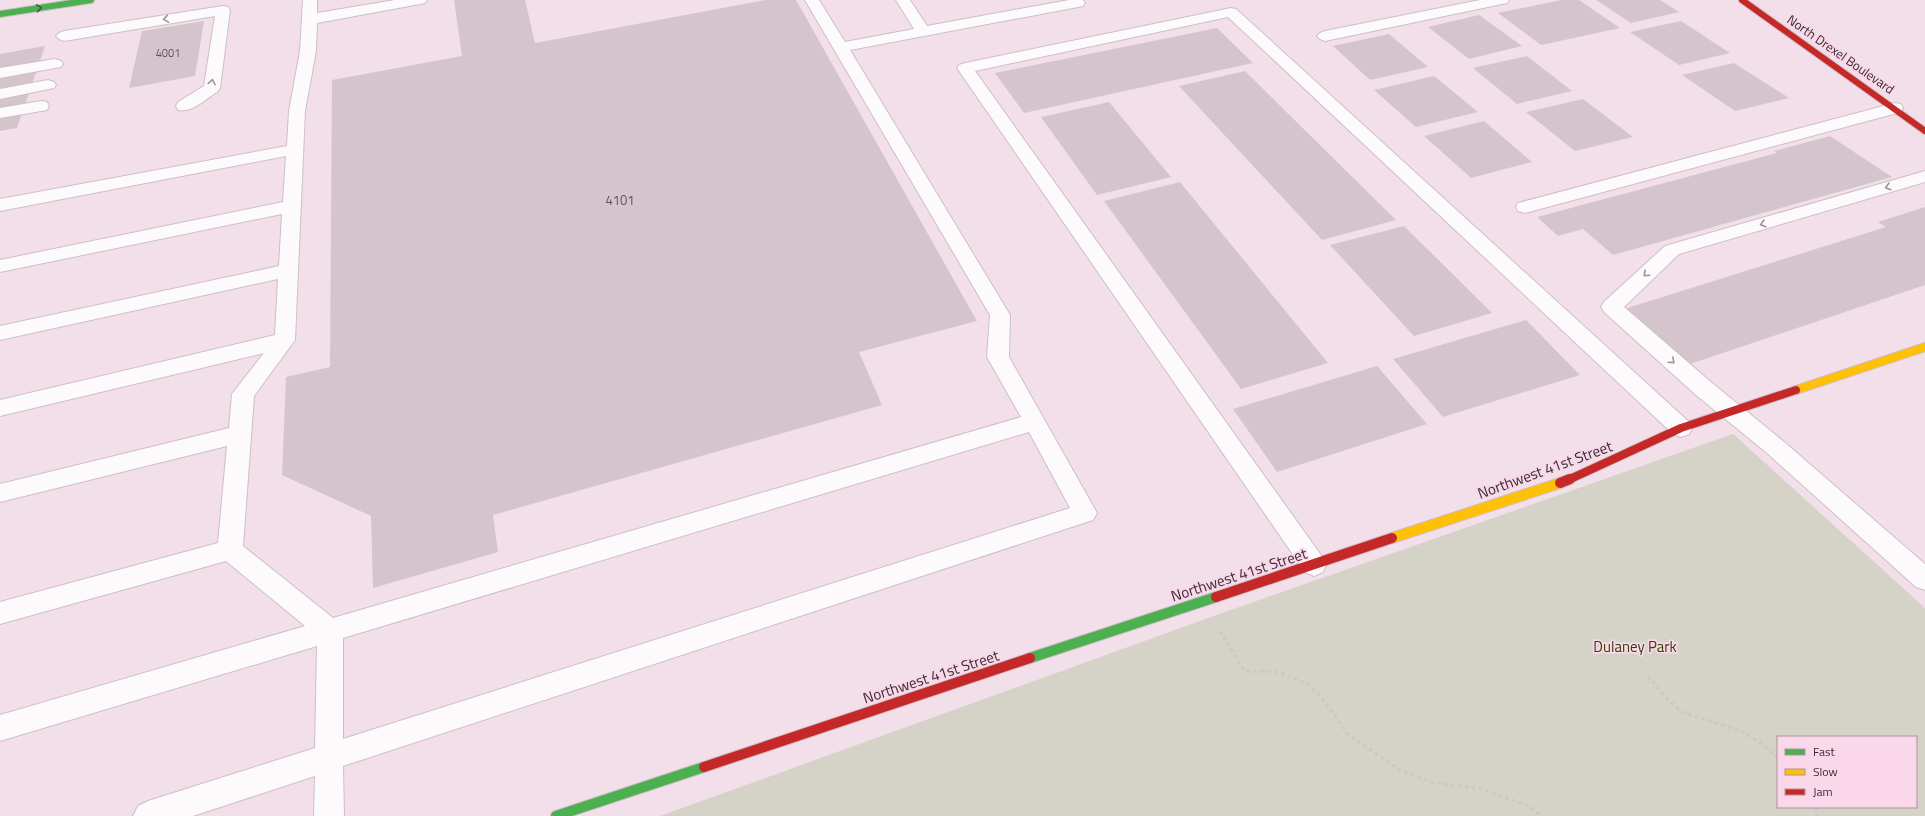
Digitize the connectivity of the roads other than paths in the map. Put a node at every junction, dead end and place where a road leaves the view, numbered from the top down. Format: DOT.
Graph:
graph roads {
  1 [pos="91,0"];
  2 [pos="310,0"];
  3 [pos="420,0"];
  4 [pos="812,0"];
  5 [pos="903,0"];
  6 [pos="1076,0"];
  7 [pos="1502,0"];
  8 [pos="1742,0"];
  9 [pos="0,14"];
  10 [pos="311,19"];
  11 [pos="924,32"];
  12 [pos="64,36"];
  13 [pos="1325,36"];
  14 [pos="841,48"];
  15 [pos="55,64"];
  16 [pos="0,73"];
  17 [pos="48,85"];
  18 [pos="0,94"];
  19 [pos="41,106"];
  20 [pos="184,106"];
  21 [pos="1894,108"];
  22 [pos="0,113"];
  23 [pos="1925,130"];
  24 [pos="296,149"];
  25 [pos="1925,176"];
  26 [pos="0,205"];
  27 [pos="293,206"];
  28 [pos="1524,208"];
  29 [pos="0,266"];
  30 [pos="289,270"];
  31 [pos="0,333"];
  32 [pos="286,340"];
  33 [pos="1925,347"];
  34 [pos="0,408"];
  35 [pos="1731,411"];
  36 [pos="1034,422"];
  37 [pos="1681,428"];
  38 [pos="240,434"];
  39 [pos="0,493"];
  40 [pos="230,550"];
  41 [pos="1314,565"];
  42 [pos="1925,579"];
  43 [pos="0,613"];
  44 [pos="330,631"];
  45 [pos="0,728"];
  46 [pos="330,757"];
  47 [pos="148,816"];
  48 [pos="329,816"];
  49 [pos="556,816"];
  9 -- 1 [label="street, one-way"];
  2 -- 10 [label="lane"];
  3 -- 10 [label="lane"];
  4 -- 14 [label="lane"];
  5 -- 11 [label="lane"];
  6 -- 11 [label="lane"];
  7 -- 13 [label="lane"];
  8 -- 21 [label="street, North Drexel Boulevard"];
  10 -- 24 [label="lane"];
  11 -- 14 [label="lane"];
  20 -- 12 [label="lane, one-way"];
  14 -- 36 [label="lane"];
  15 -- 16 [label="lane"];
  17 -- 18 [label="lane"];
  19 -- 22 [label="lane"];
  21 -- 23 [label="street, North Drexel Boulevard"];
  21 -- 28 [label="lane"];
  24 -- 26 [label="lane"];
  24 -- 27 [label="lane"];
  25 -- 35 [label="lane, one-way"];
  27 -- 29 [label="lane"];
  27 -- 30 [label="lane"];
  30 -- 31 [label="lane"];
  30 -- 32 [label="lane"];
  32 -- 34 [label="lane"];
  32 -- 38 [label="lane"];
  33 -- 35 [label="street, Northwest 41st Street"];
  35 -- 37 [label="street, Northwest 41st Street"];
  35 -- 42 [label="lane"];
  36 -- 44 [label="lane"];
  36 -- 46 [label="lane"];
  37 -- 41 [label="street, Northwest 41st Street"];
  37 -- 41 [label="lane"];
  38 -- 39 [label="lane"];
  38 -- 40 [label="lane"];
  40 -- 43 [label="lane"];
  40 -- 44 [label="lane"];
  41 -- 49 [label="street, Northwest 41st Street"];
  44 -- 45 [label="lane"];
  44 -- 46 [label="lane"];
  46 -- 47 [label="lane"];
  46 -- 48 [label="lane"];
}
